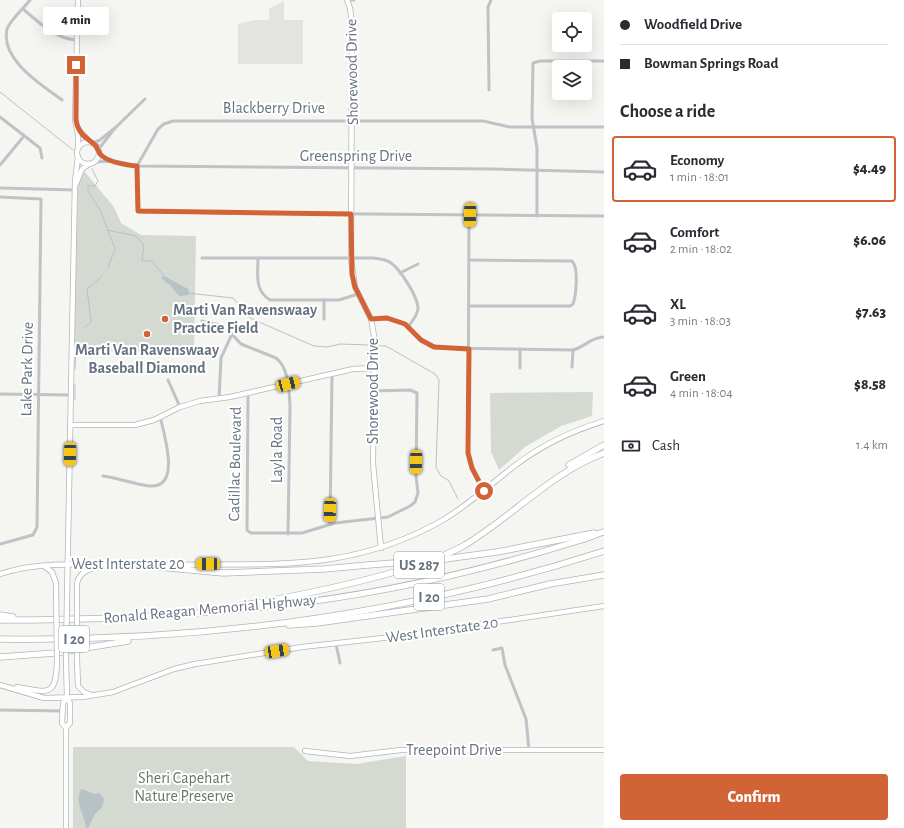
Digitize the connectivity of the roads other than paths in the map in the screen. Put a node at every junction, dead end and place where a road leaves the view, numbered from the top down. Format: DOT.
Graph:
graph roads {
  1 [pos="30,0"];
  2 [pos="78,0"];
  3 [pos="347,0"];
  4 [pos="354,0"];
  5 [pos="491,0"];
  6 [pos="23,9"];
  7 [pos="76,40"];
  8 [pos="604,61"];
  9 [pos="489,90"];
  10 [pos="145,99"];
  11 [pos="62,100"];
  12 [pos="0,117"];
  13 [pos="352,120"];
  14 [pos="535,127"];
  15 [pos="604,127"];
  16 [pos="77,128"];
  17 [pos="115,128"];
  18 [pos="24,136"];
  19 [pos="92,143"];
  20 [pos="78,147"];
  21 [pos="98,151"];
  22 [pos="78,157"];
  23 [pos="42,158"];
  24 [pos="109,161"];
  25 [pos="91,163"];
  26 [pos="0,165"];
  27 [pos="137,166"];
  28 [pos="352,168"];
  29 [pos="538,171"];
  30 [pos="604,172"];
  31 [pos="76,187"];
  32 [pos="0,188"];
  33 [pos="0,197"];
  34 [pos="351,214"];
  35 [pos="470,215"];
  36 [pos="537,216"];
  37 [pos="604,216"];
  38 [pos="202,258"];
  39 [pos="258,258"];
  40 [pos="351,259"];
  41 [pos="469,260"];
  42 [pos="418,264"];
  43 [pos="400,274"];
  44 [pos="358,294"];
  45 [pos="324,300"];
  46 [pos="469,306"];
  47 [pos="324,319"];
  48 [pos="371,319"];
  49 [pos="202,321"];
  50 [pos="408,327"];
  51 [pos="232,334"];
  52 [pos="604,337"];
  53 [pos="469,349"];
  54 [pos="520,350"];
  55 [pos="573,350"];
  56 [pos="572,367"];
  57 [pos="374,368"];
  58 [pos="520,368"];
  59 [pos="332,374"];
  60 [pos="168,380"];
  61 [pos="288,384"];
  62 [pos="373,391"];
  63 [pos="0,394"];
  64 [pos="248,394"];
  65 [pos="38,395"];
  66 [pos="71,395"];
  67 [pos="220,398"];
  68 [pos="180,407"];
  69 [pos="160,416"];
  70 [pos="604,421"];
  71 [pos="70,425"];
  72 [pos="604,445"];
  73 [pos="604,453"];
  74 [pos="565,471"];
  75 [pos="103,476"];
  76 [pos="484,491"];
  77 [pos="377,518"];
  78 [pos="330,524"];
  79 [pos="601,532"];
  80 [pos="288,534"];
  81 [pos="0,544"];
  82 [pos="381,548"];
  83 [pos="604,551"];
  84 [pos="67,564"];
  85 [pos="42,565"];
  86 [pos="108,566"];
  87 [pos="148,566"];
  88 [pos="0,574"];
  89 [pos="604,574"];
  90 [pos="604,606"];
  91 [pos="207,611"];
  92 [pos="0,615"];
  93 [pos="0,620"];
  94 [pos="29,620"];
  95 [pos="251,628"];
  96 [pos="147,637"];
  97 [pos="0,639"];
  98 [pos="336,644"];
  99 [pos="493,650"];
  100 [pos="0,657"];
  101 [pos="340,663"];
  102 [pos="0,684"];
  103 [pos="6,686"];
  104 [pos="95,696"];
  105 [pos="67,698"];
  106 [pos="0,710"];
  107 [pos="63,711"];
  108 [pos="66,728"];
  109 [pos="528,750"];
  110 [pos="604,750"];
  111 [pos="304,751"];
  112 [pos="66,828"];
  1 -- 6 [label="street"];
  2 -- 7 [label="street"];
  3 -- 4 [label="street"];
  3 -- 13 [label="street, Shorewood Drive"];
  5 -- 9 [label="street"];
  6 -- 7 [label="street"];
  6 -- 11 [label="street"];
  7 -- 16 [label="street"];
  8 -- 14 [label="street"];
  10 -- 17 [label="street"];
  12 -- 18 [label="street"];
  13 -- 14 [label="street, Blackberry Drive"];
  13 -- 27 [label="street, Blackberry Drive"];
  13 -- 28 [label="street, Shorewood Drive"];
  14 -- 15 [label="street, Blackberry Drive"];
  14 -- 29 [label="street"];
  16 -- 19 [label="street"];
  16 -- 20 [label="street"];
  17 -- 19 [label="street"];
  17 -- 21 [label="street"];
  18 -- 23 [label="street"];
  18 -- 26 [label="street"];
  19 -- 20 [label="street"];
  19 -- 21 [label="street"];
  20 -- 22 [label="street"];
  21 -- 24 [label="street, Greenspring Drive"];
  21 -- 25 [label="street"];
  22 -- 25 [label="street"];
  22 -- 31 [label="street"];
  24 -- 25 [label="street, Greenspring Drive"];
  24 -- 27 [label="street, Greenspring Drive"];
  25 -- 31 [label="street"];
  27 -- 28 [label="street, Greenspring Drive"];
  27 -- 34 [label="street, Blackberry Drive"];
  28 -- 29 [label="street, Greenspring Drive"];
  28 -- 34 [label="street, Shorewood Drive"];
  29 -- 30 [label="street, Greenspring Drive"];
  29 -- 36 [label="street"];
  31 -- 32 [label="street"];
  31 -- 66 [label="street"];
  33 -- 65 [label="street, Lake Park Drive"];
  34 -- 35 [label="street"];
  34 -- 40 [label="street, Shorewood Drive"];
  35 -- 36 [label="street"];
  35 -- 41 [label="street"];
  36 -- 37 [label="street"];
  38 -- 39 [label="street"];
  39 -- 40 [label="street"];
  39 -- 45 [label="street"];
  40 -- 43 [label="street"];
  40 -- 44 [label="street, Shorewood Drive"];
  41 -- 46 [label="street"];
  41 -- 46 [label="street"];
  42 -- 43 [label="street"];
  43 -- 50 [label="street"];
  44 -- 45 [label="street"];
  44 -- 48 [label="street, Shorewood Drive"];
  45 -- 47 [label="street"];
  46 -- 53 [label="street"];
  48 -- 50 [label="street"];
  48 -- 57 [label="street, Shorewood Drive"];
  49 -- 51 [label="street, Layla Road"];
  50 -- 53 [label="street"];
  51 -- 61 [label="street, Layla Road"];
  51 -- 67 [label="street"];
  52 -- 55 [label="street"];
  53 -- 54 [label="street"];
  53 -- 76 [label="street"];
  54 -- 55 [label="street"];
  54 -- 58 [label="street"];
  55 -- 56 [label="street"];
  57 -- 59 [label="street"];
  57 -- 62 [label="street, Shorewood Drive"];
  59 -- 61 [label="street"];
  59 -- 78 [label="street"];
  60 -- 68 [label="street"];
  61 -- 64 [label="street"];
  61 -- 80 [label="street, Layla Road"];
  62 -- 77 [label="street, Shorewood Drive"];
  62 -- 77 [label="street, Cadillac Boulevard"];
  63 -- 65 [label="street"];
  64 -- 67 [label="street"];
  64 -- 80 [label="street, Cadillac Boulevard"];
  65 -- 66 [label="street"];
  65 -- 81 [label="street, Lake Park Drive"];
  66 -- 71 [label="street"];
  67 -- 68 [label="street"];
  68 -- 69 [label="street"];
  69 -- 71 [label="street"];
  69 -- 75 [label="street"];
  70 -- 76 [label="street, West Interstate 20"];
  71 -- 84 [label="street"];
  72 -- 74 [label="highway"];
  73 -- 74 [label="highway, US 287"];
  74 -- 91 [label="highway, US 287"];
  76 -- 82 [label="street, West Interstate 20"];
  77 -- 78 [label="street, Cadillac Boulevard"];
  77 -- 82 [label="street, Shorewood Drive"];
  78 -- 80 [label="street, Cadillac Boulevard"];
  79 -- 87 [label="highway, bridge"];
  79 -- 91 [label="highway, Ronald Reagan Memorial Highway / I 20"];
  82 -- 87 [label="street, West Interstate 20"];
  83 -- 95 [label="highway, Ronald Reagan Memorial Highway / I 20"];
  84 -- 85 [label="street, West Interstate 20"];
  84 -- 86 [label="street, West Interstate 20"];
  84 -- 105 [label="street, bridge"];
  85 -- 88 [label="street, West Interstate 20"];
  85 -- 103 [label="street, bridge"];
  86 -- 87 [label="street, West Interstate 20"];
  86 -- 104 [label="street, bridge"];
  89 -- 95 [label="highway"];
  90 -- 98 [label="street, West Interstate 20"];
  91 -- 94 [label="highway, Ronald Reagan Memorial Highway / I 20"];
  92 -- 94 [label="highway"];
  93 -- 94 [label="highway, Ronald Reagan Memorial Highway / I 20"];
  95 -- 96 [label="highway, Ronald Reagan Memorial Highway / I 20"];
  96 -- 97 [label="highway, Ronald Reagan Memorial Highway / I 20"];
  96 -- 100 [label="highway"];
  98 -- 101 [label="street"];
  98 -- 104 [label="street, West Interstate 20"];
  99 -- 109 [label="street"];
  102 -- 103 [label="street, West Interstate 20"];
  103 -- 105 [label="street, West Interstate 20"];
  104 -- 105 [label="street, West Interstate 20"];
  105 -- 107 [label="street"];
  105 -- 108 [label="street"];
  106 -- 107 [label="street"];
  107 -- 108 [label="street"];
  108 -- 112 [label="street"];
  109 -- 110 [label="street, Treepoint Drive"];
  109 -- 111 [label="street, Treepoint Drive"];
}
